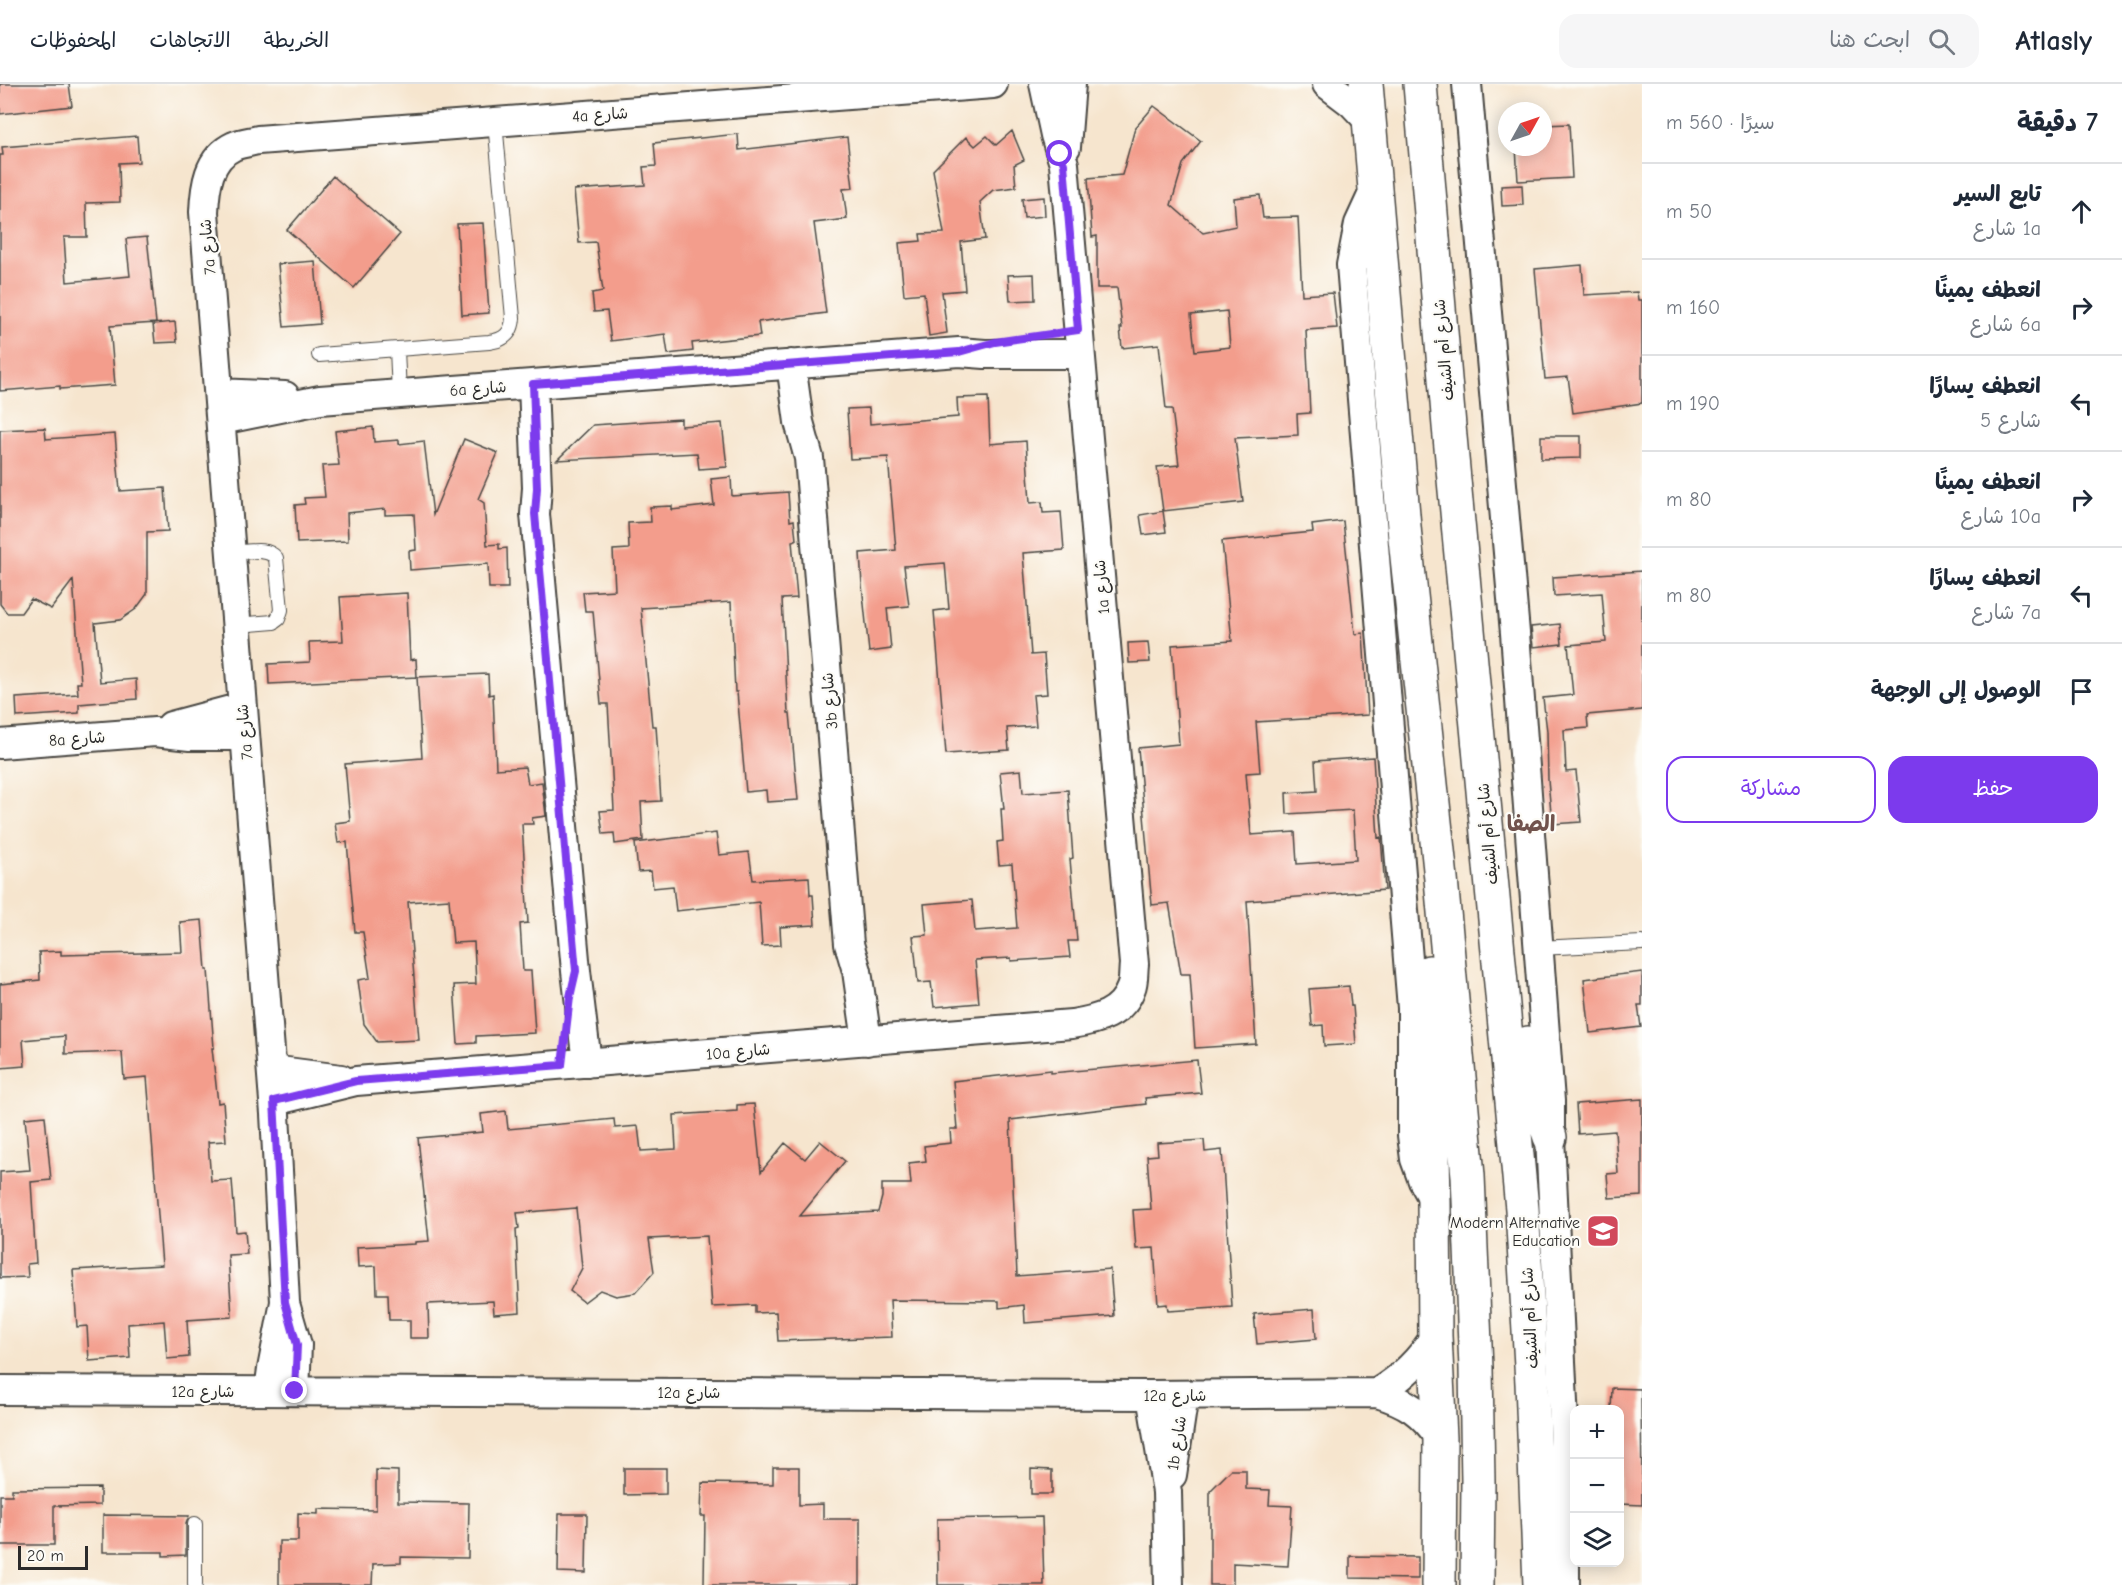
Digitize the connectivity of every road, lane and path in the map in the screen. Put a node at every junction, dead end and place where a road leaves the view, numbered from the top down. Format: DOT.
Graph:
graph roads {
  1 [pos="993,84"];
  2 [pos="1044,84"];
  3 [pos="1071,84"];
  4 [pos="1328,84"];
  5 [pos="1366,84"];
  6 [pos="1420,84"];
  7 [pos="1467,84"];
  8 [pos="906,87"];
  9 [pos="495,122"];
  10 [pos="1370,122"];
  11 [pos="214,163"];
  12 [pos="1064,164"];
  13 [pos="1376,187"];
  14 [pos="1079,342"];
  15 [pos="397,349"];
  16 [pos="320,356"];
  17 [pos="802,364"];
  18 [pos="522,385"];
  19 [pos="399,394"];
  20 [pos="220,406"];
  21 [pos="1449,426"];
  22 [pos="231,553"];
  23 [pos="236,625"];
  24 [pos="242,707"];
  25 [pos="155,732"];
  26 [pos="245,736"];
  27 [pos="0,744"];
  28 [pos="1441,879"];
  29 [pos="1642,944"];
  30 [pos="1538,948"];
  31 [pos="1120,1007"];
  32 [pos="857,1041"];
  33 [pos="574,1064"];
  34 [pos="272,1070"];
  35 [pos="352,1082"];
  36 [pos="274,1101"];
  37 [pos="1550,1137"];
  38 [pos="1434,1201"];
  39 [pos="1435,1336"];
  40 [pos="0,1390"];
  41 [pos="282,1391"];
  42 [pos="1377,1393"];
  43 [pos="1151,1395"];
  44 [pos="1184,1395"];
  45 [pos="1440,1438"];
  46 [pos="1167,1491"];
  47 [pos="195,1524"];
  48 [pos="195,1585"];
  49 [pos="1169,1585"];
  50 [pos="1439,1585"];
  51 [pos="1478,1585"];
  52 [pos="1540,1585"];
  53 [pos="1566,1585"];
  1 -- 8 [label="street, 4a شارع"];
  2 -- 12 [label="street, 1a شارع"];
  3 -- 12 [label="street, 1a شارع"];
  4 -- 10 [label="street"];
  5 -- 10 [label="main road"];
  6 -- 21 [label="main road, شارع أم الشيف"];
  7 -- 30 [label="street, شارع أم الشيف"];
  8 -- 9 [label="street, 4a شارع"];
  9 -- 11 [label="street, 4a شارع"];
  9 -- 15 [label="lane"];
  10 -- 13 [label="main road"];
  11 -- 20 [label="street, 7a شارع"];
  12 -- 14 [label="street, 1a شارع"];
  13 -- 28 [label="main road"];
  13 -- 38 [label="street"];
  14 -- 17 [label="street, 6a شارع"];
  14 -- 31 [label="street, 1a شارع"];
  15 -- 16 [label="lane"];
  15 -- 19 [label="lane"];
  17 -- 18 [label="street, 6a شارع"];
  17 -- 32 [label="street, 3b شارع"];
  18 -- 19 [label="street, 6a شارع"];
  18 -- 33 [label="street"];
  19 -- 20 [label="street, 6a شارع"];
  20 -- 22 [label="street, 7a شارع"];
  21 -- 37 [label="main road"];
  21 -- 52 [label="main road, شارع أم الشيف"];
  22 -- 23 [label="street, 7a شارع"];
  22 -- 23 [label="lane"];
  23 -- 24 [label="street, 7a شارع"];
  24 -- 25 [label="street, 8a شارع"];
  24 -- 26 [label="street, 7a شارع"];
  25 -- 26 [label="street, 8a شارع"];
  25 -- 27 [label="street, 8a شارع"];
  26 -- 34 [label="street, 7a شارع"];
  28 -- 38 [label="main road"];
  28 -- 51 [label="main road"];
  29 -- 30 [label="lane"];
  30 -- 37 [label="street, شارع أم الشيف"];
  31 -- 32 [label="street, 10a شارع"];
  32 -- 33 [label="street, 10a شارع"];
  33 -- 35 [label="street, 10a شارع"];
  34 -- 35 [label="street, 10a شارع"];
  34 -- 36 [label="street, 7a شارع"];
  35 -- 36 [label="street, 10a شارع"];
  36 -- 41 [label="street, 7a شارع"];
  37 -- 53 [label="street, شارع أم الشيف"];
  38 -- 39 [label="main road"];
  39 -- 42 [label="street"];
  39 -- 45 [label="main road"];
  40 -- 41 [label="street, 12a شارع"];
  41 -- 43 [label="street, 12a شارع"];
  42 -- 44 [label="street, 12a شارع"];
  42 -- 45 [label="street, 12a شارع"];
  43 -- 44 [label="street, 12a شارع"];
  43 -- 46 [label="street, 1b شارع"];
  44 -- 46 [label="street, 1b شارع"];
  45 -- 50 [label="main road"];
  46 -- 49 [label="street, 1b شارع"];
  47 -- 48 [label="lane"];
}
